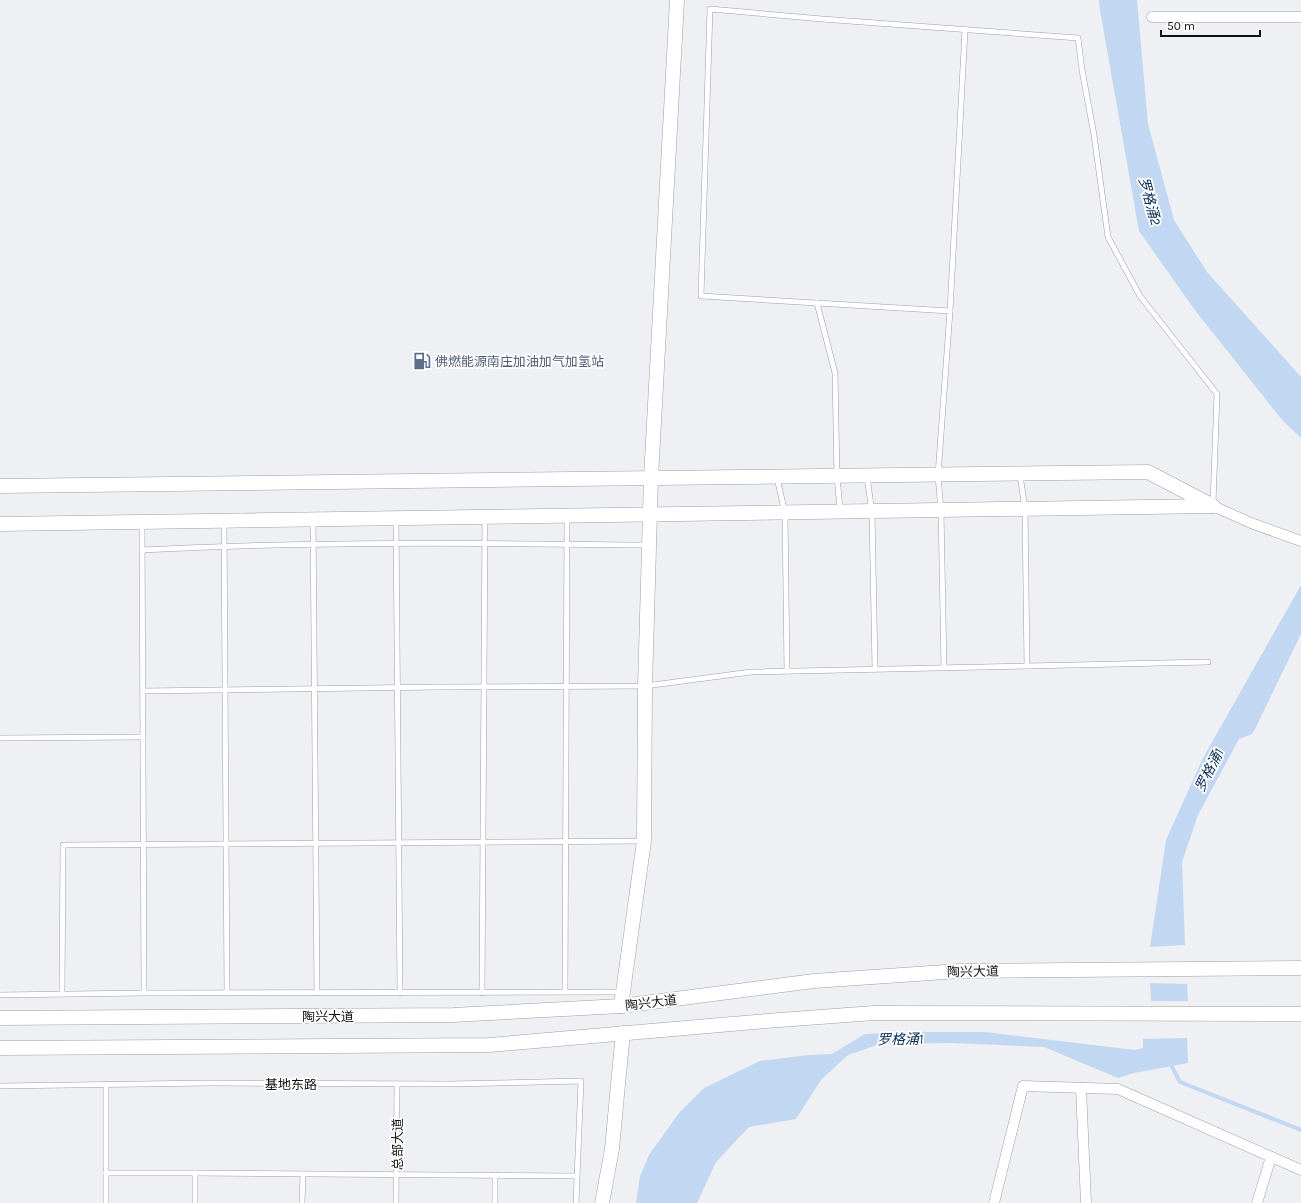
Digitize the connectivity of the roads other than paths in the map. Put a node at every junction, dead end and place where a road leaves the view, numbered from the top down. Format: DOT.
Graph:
graph roads {
  1 [pos="677,0"];
  2 [pos="1152,17"];
  3 [pos="1301,17"];
  4 [pos="965,30"];
  5 [pos="817,303"];
  6 [pos="950,311"];
  7 [pos="1020,474"];
  8 [pos="938,475"];
  9 [pos="837,476"];
  10 [pos="866,476"];
  11 [pos="777,477"];
  12 [pos="651,478"];
  13 [pos="3,485"];
  14 [pos="1213,506"];
  15 [pos="1025,509"];
  16 [pos="941,510"];
  17 [pos="840,512"];
  18 [pos="872,512"];
  19 [pos="784,513"];
  20 [pos="650,515"];
  21 [pos="567,516"];
  22 [pos="485,518"];
  23 [pos="396,519"];
  24 [pos="313,520"];
  25 [pos="224,521"];
  26 [pos="142,522"];
  27 [pos="0,524"];
  28 [pos="1301,541"];
  29 [pos="485,543"];
  30 [pos="313,544"];
  31 [pos="396,544"];
  32 [pos="567,544"];
  33 [pos="649,545"];
  34 [pos="225,546"];
  35 [pos="142,550"];
  36 [pos="1208,662"];
  37 [pos="1027,666"];
  38 [pos="944,668"];
  39 [pos="875,669"];
  40 [pos="787,671"];
  41 [pos="567,686"];
  42 [pos="644,686"];
  43 [pos="484,687"];
  44 [pos="397,688"];
  45 [pos="314,689"];
  46 [pos="225,690"];
  47 [pos="143,691"];
  48 [pos="143,737"];
  49 [pos="0,738"];
  50 [pos="644,841"];
  51 [pos="566,842"];
  52 [pos="399,843"];
  53 [pos="483,843"];
  54 [pos="143,844"];
  55 [pos="226,844"];
  56 [pos="316,844"];
  57 [pos="1301,968"];
  58 [pos="565,992"];
  59 [pos="623,992"];
  60 [pos="144,993"];
  61 [pos="227,993"];
  62 [pos="317,993"];
  63 [pos="400,993"];
  64 [pos="482,993"];
  65 [pos="62,994"];
  66 [pos="0,995"];
  67 [pos="621,1006"];
  68 [pos="1301,1014"];
  69 [pos="0,1018"];
  70 [pos="624,1033"];
  71 [pos="0,1048"];
  72 [pos="106,1084"];
  73 [pos="397,1084"];
  74 [pos="0,1086"];
  75 [pos="1081,1088"];
  76 [pos="1270,1157"];
  77 [pos="1301,1170"];
  78 [pos="106,1173"];
  79 [pos="195,1173"];
  80 [pos="303,1174"];
  81 [pos="397,1174"];
  82 [pos="495,1175"];
  83 [pos="576,1176"];
  84 [pos="106,1203"];
  85 [pos="194,1203"];
  86 [pos="302,1203"];
  87 [pos="396,1203"];
  88 [pos="495,1203"];
  89 [pos="576,1203"];
  90 [pos="602,1203"];
  91 [pos="994,1203"];
  92 [pos="1086,1203"];
  93 [pos="1257,1203"];
  1 -- 12 [label="street"];
  2 -- 3 [label="street"];
  4 -- 5 [label="lane"];
  4 -- 6 [label="lane"];
  4 -- 14 [label="lane"];
  5 -- 6 [label="lane"];
  5 -- 9 [label="lane"];
  6 -- 8 [label="lane"];
  7 -- 8 [label="street"];
  7 -- 14 [label="street"];
  7 -- 15 [label="lane"];
  8 -- 10 [label="street"];
  8 -- 16 [label="lane"];
  9 -- 10 [label="street"];
  9 -- 11 [label="street"];
  9 -- 17 [label="lane"];
  10 -- 18 [label="lane"];
  11 -- 12 [label="street"];
  11 -- 19 [label="lane"];
  12 -- 13 [label="street"];
  12 -- 20 [label="street"];
  14 -- 15 [label="street"];
  14 -- 28 [label="street"];
  15 -- 16 [label="street"];
  15 -- 37 [label="lane"];
  16 -- 18 [label="street"];
  16 -- 38 [label="lane"];
  17 -- 18 [label="street"];
  17 -- 19 [label="street"];
  18 -- 39 [label="lane"];
  19 -- 20 [label="street"];
  19 -- 40 [label="lane"];
  20 -- 21 [label="street"];
  20 -- 33 [label="street"];
  21 -- 22 [label="street"];
  21 -- 32 [label="lane"];
  22 -- 23 [label="street"];
  22 -- 29 [label="lane"];
  23 -- 24 [label="street"];
  23 -- 31 [label="lane"];
  24 -- 25 [label="street"];
  24 -- 30 [label="lane"];
  25 -- 26 [label="street"];
  25 -- 34 [label="lane"];
  26 -- 27 [label="street"];
  26 -- 35 [label="lane"];
  29 -- 31 [label="lane"];
  29 -- 32 [label="lane"];
  29 -- 43 [label="lane"];
  30 -- 31 [label="lane"];
  30 -- 34 [label="lane"];
  30 -- 45 [label="lane"];
  31 -- 44 [label="lane"];
  32 -- 33 [label="lane"];
  32 -- 41 [label="lane"];
  33 -- 42 [label="street"];
  34 -- 35 [label="lane"];
  34 -- 46 [label="lane"];
  35 -- 47 [label="lane"];
  36 -- 37 [label="lane"];
  37 -- 38 [label="lane"];
  38 -- 39 [label="lane"];
  39 -- 40 [label="lane"];
  40 -- 42 [label="lane"];
  41 -- 42 [label="lane"];
  41 -- 43 [label="lane"];
  41 -- 51 [label="lane"];
  42 -- 50 [label="street"];
  43 -- 44 [label="lane"];
  43 -- 53 [label="lane"];
  44 -- 45 [label="lane"];
  44 -- 52 [label="lane"];
  45 -- 46 [label="lane"];
  45 -- 56 [label="lane"];
  46 -- 47 [label="lane"];
  46 -- 55 [label="lane"];
  47 -- 48 [label="lane"];
  48 -- 49 [label="lane"];
  48 -- 54 [label="lane"];
  50 -- 51 [label="lane"];
  50 -- 59 [label="street"];
  51 -- 53 [label="lane"];
  51 -- 58 [label="lane"];
  52 -- 53 [label="lane"];
  52 -- 56 [label="lane"];
  52 -- 63 [label="lane"];
  53 -- 64 [label="lane"];
  54 -- 55 [label="lane"];
  54 -- 60 [label="lane"];
  54 -- 65 [label="lane"];
  55 -- 56 [label="lane"];
  55 -- 61 [label="lane"];
  56 -- 62 [label="lane"];
  57 -- 67 [label="street, 陶兴大道"];
  58 -- 59 [label="lane"];
  58 -- 64 [label="lane"];
  59 -- 67 [label="street"];
  60 -- 61 [label="lane"];
  60 -- 65 [label="lane"];
  61 -- 62 [label="lane"];
  62 -- 63 [label="lane"];
  63 -- 64 [label="lane"];
  65 -- 66 [label="lane"];
  67 -- 69 [label="street, 陶兴大道"];
  68 -- 70 [label="street"];
  70 -- 71 [label="street"];
  70 -- 90 [label="street"];
  72 -- 73 [label="lane, 基地东路"];
  72 -- 74 [label="lane, 基地东路"];
  72 -- 78 [label="lane"];
  73 -- 81 [label="lane, 总部大道"];
  73 -- 83 [label="lane, 基地东路"];
  75 -- 76 [label="street"];
  75 -- 91 [label="street"];
  75 -- 92 [label="street"];
  76 -- 77 [label="street"];
  76 -- 93 [label="street"];
  78 -- 79 [label="lane"];
  78 -- 84 [label="lane"];
  79 -- 80 [label="lane"];
  79 -- 85 [label="lane"];
  80 -- 81 [label="lane"];
  80 -- 86 [label="lane"];
  81 -- 82 [label="lane"];
  81 -- 87 [label="lane, 总部大道"];
  82 -- 83 [label="lane"];
  82 -- 88 [label="lane"];
  83 -- 89 [label="lane"];
}
